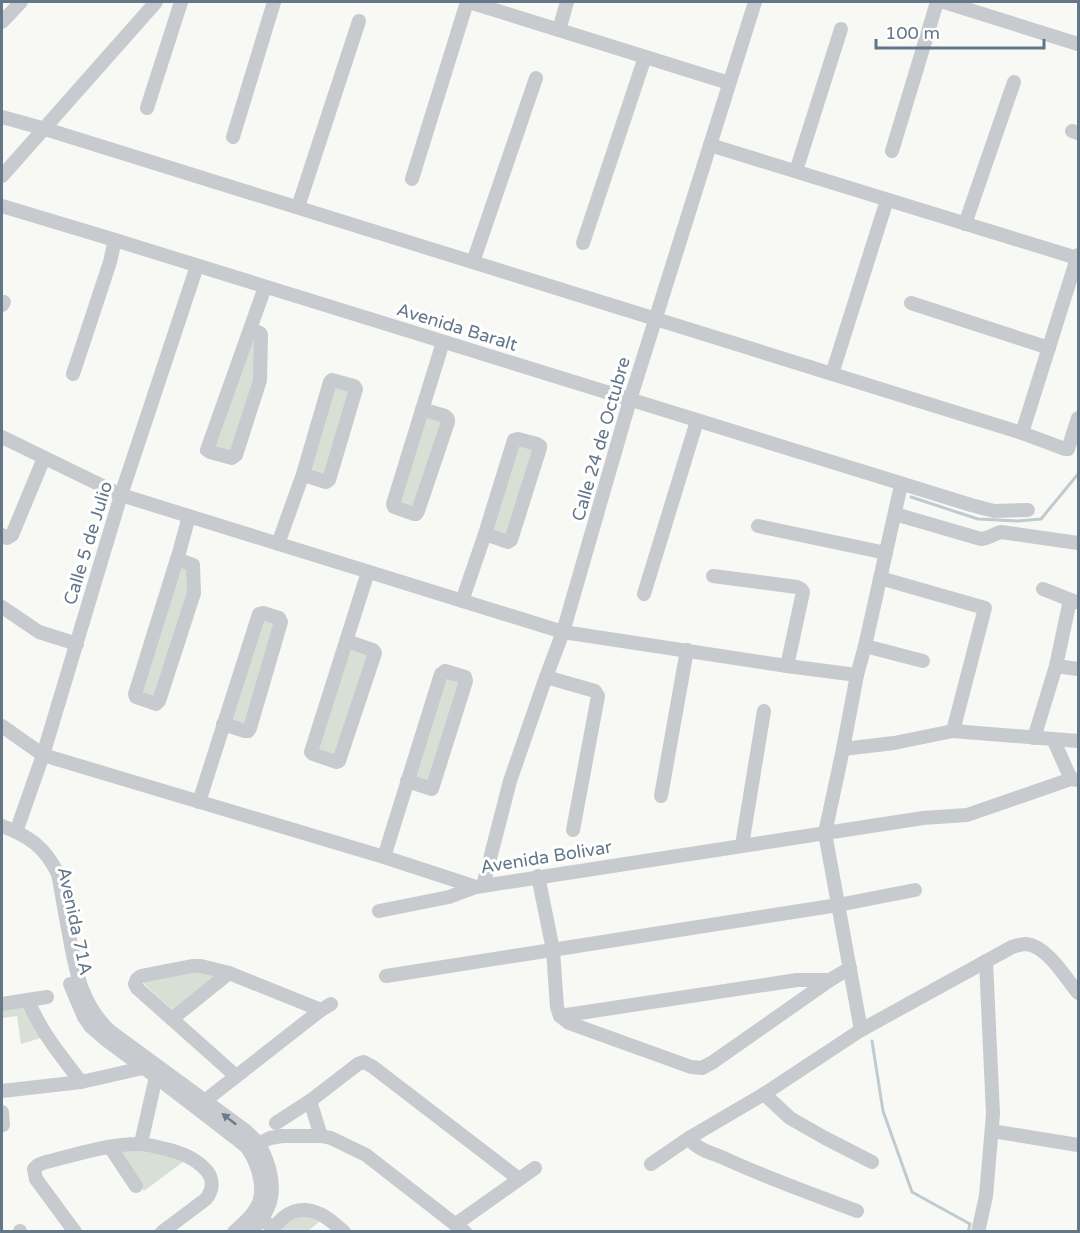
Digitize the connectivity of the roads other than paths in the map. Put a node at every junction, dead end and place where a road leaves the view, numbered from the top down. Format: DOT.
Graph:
graph roads {
  1 [pos="21,2"];
  2 [pos="156,2"];
  3 [pos="181,2"];
  4 [pos="274,2"];
  5 [pos="468,2"];
  6 [pos="567,2"];
  7 [pos="755,2"];
  8 [pos="937,2"];
  9 [pos="944,2"];
  10 [pos="359,21"];
  11 [pos="2,22"];
  12 [pos="841,29"];
  13 [pos="559,30"];
  14 [pos="1078,44"];
  15 [pos="645,57"];
  16 [pos="536,78"];
  17 [pos="1014,82"];
  18 [pos="729,83"];
  19 [pos="147,108"];
  20 [pos="2,117"];
  21 [pos="42,128"];
  22 [pos="233,137"];
  23 [pos="710,145"];
  24 [pos="892,151"];
  25 [pos="796,171"];
  26 [pos="2,176"];
  27 [pos="412,179"];
  28 [pos="887,200"];
  29 [pos="2,206"];
  30 [pos="298,207"];
  31 [pos="965,224"];
  32 [pos="115,240"];
  33 [pos="583,243"];
  34 [pos="1078,257"];
  35 [pos="473,262"];
  36 [pos="197,266"];
  37 [pos="265,287"];
  38 [pos="910,303"];
  39 [pos="655,320"];
  40 [pos="250,329"];
  41 [pos="443,342"];
  42 [pos="1049,348"];
  43 [pos="73,374"];
  44 [pos="832,374"];
  45 [pos="630,400"];
  46 [pos="422,409"];
  47 [pos="1078,418"];
  48 [pos="697,421"];
  49 [pos="1022,433"];
  50 [pos="2,437"];
  51 [pos="44,458"];
  52 [pos="303,474"];
  53 [pos="901,484"];
  54 [pos="121,495"];
  55 [pos="1028,510"];
  56 [pos="895,514"];
  57 [pos="189,516"];
  58 [pos="758,526"];
  59 [pos="485,534"];
  60 [pos="2,535"];
  61 [pos="1078,543"];
  62 [pos="278,544"];
  63 [pos="886,553"];
  64 [pos="177,559"];
  65 [pos="368,572"];
  66 [pos="713,576"];
  67 [pos="880,578"];
  68 [pos="1043,589"];
  69 [pos="645,594"];
  70 [pos="462,601"];
  71 [pos="1074,601"];
  72 [pos="2,607"];
  73 [pos="563,632"];
  74 [pos="347,641"];
  75 [pos="77,644"];
  76 [pos="865,646"];
  77 [pos="687,650"];
  78 [pos="923,661"];
  79 [pos="787,666"];
  80 [pos="1056,666"];
  81 [pos="1078,669"];
  82 [pos="857,675"];
  83 [pos="546,677"];
  84 [pos="764,711"];
  85 [pos="223,724"];
  86 [pos="2,726"];
  87 [pos="953,731"];
  88 [pos="1034,738"];
  89 [pos="1053,739"];
  90 [pos="1078,741"];
  91 [pos="843,749"];
  92 [pos="43,754"];
  93 [pos="1075,780"];
  94 [pos="407,781"];
  95 [pos="661,796"];
  96 [pos="199,802"];
  97 [pos="2,826"];
  98 [pos="573,830"];
  99 [pos="16,832"];
  100 [pos="825,832"];
  101 [pos="742,845"];
  102 [pos="384,857"];
  103 [pos="538,876"];
  104 [pos="480,887"];
  105 [pos="915,890"];
  106 [pos="838,905"];
  107 [pos="379,911"];
  108 [pos="553,950"];
  109 [pos="986,961"];
  110 [pos="850,968"];
  111 [pos="229,973"];
  112 [pos="386,976"];
  113 [pos="830,980"];
  114 [pos="1078,993"];
  115 [pos="47,997"];
  116 [pos="28,1000"];
  117 [pos="2,1004"];
  118 [pos="560,1016"];
  119 [pos="172,1019"];
  120 [pos="861,1030"];
  121 [pos="152,1068"];
  122 [pos="236,1076"];
  123 [pos="81,1082"];
  124 [pos="2,1091"];
  125 [pos="764,1094"];
  126 [pos="310,1101"];
  127 [pos="202,1105"];
  128 [pos="276,1123"];
  129 [pos="992,1131"];
  130 [pos="321,1136"];
  131 [pos="689,1138"];
  132 [pos="141,1143"];
  133 [pos="1078,1145"];
  134 [pos="110,1147"];
  135 [pos="253,1147"];
  136 [pos="872,1162"];
  137 [pos="651,1164"];
  138 [pos="535,1168"];
  139 [pos="519,1179"];
  140 [pos="136,1186"];
  141 [pos="858,1211"];
  142 [pos="257,1217"];
  143 [pos="460,1228"];
  144 [pos="274,1230"];
  145 [pos="75,1232"];
  146 [pos="162,1232"];
  147 [pos="234,1232"];
  148 [pos="250,1232"];
  149 [pos="344,1232"];
  150 [pos="978,1232"];
  1 -- 11 [label="street"];
  2 -- 21 [label="street"];
  3 -- 19 [label="street"];
  4 -- 22 [label="street"];
  5 -- 13 [label="street"];
  5 -- 27 [label="street"];
  6 -- 13 [label="street"];
  7 -- 18 [label="street, Calle 24 de Octubre"];
  8 -- 24 [label="street"];
  9 -- 14 [label="street"];
  10 -- 30 [label="street"];
  12 -- 25 [label="street"];
  13 -- 15 [label="street"];
  15 -- 18 [label="street"];
  15 -- 33 [label="street"];
  16 -- 35 [label="street"];
  17 -- 31 [label="street"];
  18 -- 23 [label="street, Calle 24 de Octubre"];
  20 -- 21 [label="street"];
  21 -- 26 [label="street"];
  21 -- 30 [label="street"];
  23 -- 25 [label="street"];
  23 -- 39 [label="street, Calle 24 de Octubre"];
  25 -- 28 [label="street"];
  28 -- 31 [label="street"];
  28 -- 44 [label="street"];
  29 -- 32 [label="street, Avenida Baralt"];
  30 -- 35 [label="street"];
  31 -- 34 [label="street"];
  32 -- 36 [label="street, Avenida Baralt"];
  32 -- 43 [label="street"];
  34 -- 42 [label="street"];
  35 -- 39 [label="street"];
  36 -- 37 [label="street, Avenida Baralt"];
  36 -- 54 [label="street, Calle 5 de Julio"];
  37 -- 40 [label="street"];
  37 -- 41 [label="street, Avenida Baralt"];
  38 -- 42 [label="street"];
  39 -- 44 [label="street"];
  39 -- 45 [label="street, Calle 24 de Octubre"];
  40 -- 40 [label="street"];
  41 -- 45 [label="street, Avenida Baralt"];
  41 -- 46 [label="street"];
  42 -- 49 [label="street"];
  44 -- 49 [label="street"];
  45 -- 48 [label="street, Avenida Baralt"];
  45 -- 73 [label="street, Calle 24 de Octubre"];
  46 -- 46 [label="street"];
  47 -- 49 [label="street"];
  48 -- 53 [label="street, Avenida Baralt"];
  48 -- 69 [label="street"];
  50 -- 51 [label="street"];
  51 -- 54 [label="street"];
  51 -- 60 [label="street"];
  52 -- 52 [label="street"];
  52 -- 62 [label="street"];
  53 -- 55 [label="street, Avenida Baralt"];
  53 -- 56 [label="street"];
  54 -- 57 [label="street"];
  54 -- 75 [label="street, Calle 5 de Julio"];
  56 -- 61 [label="street"];
  56 -- 63 [label="street"];
  57 -- 62 [label="street"];
  57 -- 64 [label="street"];
  58 -- 63 [label="street"];
  59 -- 59 [label="street"];
  59 -- 70 [label="street"];
  62 -- 65 [label="street"];
  63 -- 67 [label="street"];
  64 -- 64 [label="street"];
  65 -- 70 [label="street"];
  65 -- 74 [label="street"];
  66 -- 79 [label="street"];
  67 -- 76 [label="street"];
  67 -- 87 [label="street"];
  68 -- 71 [label="street"];
  70 -- 73 [label="street"];
  71 -- 80 [label="street"];
  72 -- 75 [label="street"];
  73 -- 77 [label="street"];
  73 -- 83 [label="street, Calle 24 de Octubre"];
  74 -- 74 [label="street"];
  75 -- 92 [label="street, Calle 5 de Julio"];
  76 -- 78 [label="street"];
  76 -- 82 [label="street"];
  77 -- 79 [label="street"];
  77 -- 95 [label="street"];
  79 -- 82 [label="street"];
  80 -- 81 [label="street"];
  80 -- 88 [label="street"];
  82 -- 91 [label="street"];
  83 -- 98 [label="street"];
  83 -- 104 [label="street, Calle 24 de Octubre"];
  84 -- 101 [label="street"];
  85 -- 85 [label="street"];
  85 -- 96 [label="street"];
  86 -- 92 [label="street, Avenida Bolivar"];
  87 -- 88 [label="street"];
  87 -- 91 [label="street"];
  88 -- 89 [label="street"];
  89 -- 90 [label="street"];
  89 -- 93 [label="street"];
  91 -- 100 [label="street"];
  92 -- 96 [label="street, Avenida Bolivar"];
  92 -- 99 [label="street, Calle 5 de Julio"];
  93 -- 100 [label="street, Avenida Bolivar"];
  94 -- 94 [label="street"];
  94 -- 102 [label="street"];
  96 -- 102 [label="street, Avenida Bolivar"];
  97 -- 99 [label="street"];
  99 -- 121 [label="street, Avenida 71A"];
  100 -- 101 [label="street, Avenida Bolivar"];
  100 -- 106 [label="street"];
  101 -- 103 [label="street, Avenida Bolivar"];
  102 -- 104 [label="street, Avenida Bolivar"];
  103 -- 104 [label="street, Avenida Bolivar"];
  103 -- 108 [label="street"];
  104 -- 107 [label="street"];
  105 -- 106 [label="street"];
  106 -- 108 [label="street"];
  106 -- 110 [label="street"];
  108 -- 112 [label="street"];
  108 -- 118 [label="street"];
  109 -- 114 [label="street"];
  109 -- 120 [label="street"];
  109 -- 129 [label="street"];
  110 -- 113 [label="street"];
  110 -- 120 [label="street"];
  111 -- 119 [label="street"];
  111 -- 119 [label="street"];
  111 -- 122 [label="street"];
  113 -- 118 [label="street"];
  113 -- 118 [label="street"];
  115 -- 116 [label="street"];
  116 -- 117 [label="street"];
  116 -- 123 [label="street"];
  119 -- 122 [label="street"];
  120 -- 125 [label="street"];
  121 -- 123 [label="street"];
  121 -- 127 [label="street, Avenida 71A"];
  121 -- 132 [label="street"];
  122 -- 127 [label="street"];
  123 -- 124 [label="street"];
  125 -- 131 [label="street"];
  125 -- 136 [label="street"];
  126 -- 128 [label="street"];
  126 -- 130 [label="street"];
  126 -- 139 [label="street"];
  127 -- 135 [label="street, Avenida 71A"];
  129 -- 133 [label="street"];
  129 -- 150 [label="street"];
  130 -- 135 [label="street"];
  130 -- 143 [label="street"];
  131 -- 137 [label="street"];
  131 -- 141 [label="street"];
  132 -- 134 [label="street"];
  132 -- 146 [label="street"];
  134 -- 140 [label="street"];
  134 -- 145 [label="street"];
  135 -- 142 [label="street, Avenida 71A"];
  138 -- 139 [label="street"];
  139 -- 143 [label="street"];
  142 -- 144 [label="street"];
  142 -- 147 [label="street"];
  142 -- 148 [label="street"];
  144 -- 149 [label="street"];
}
